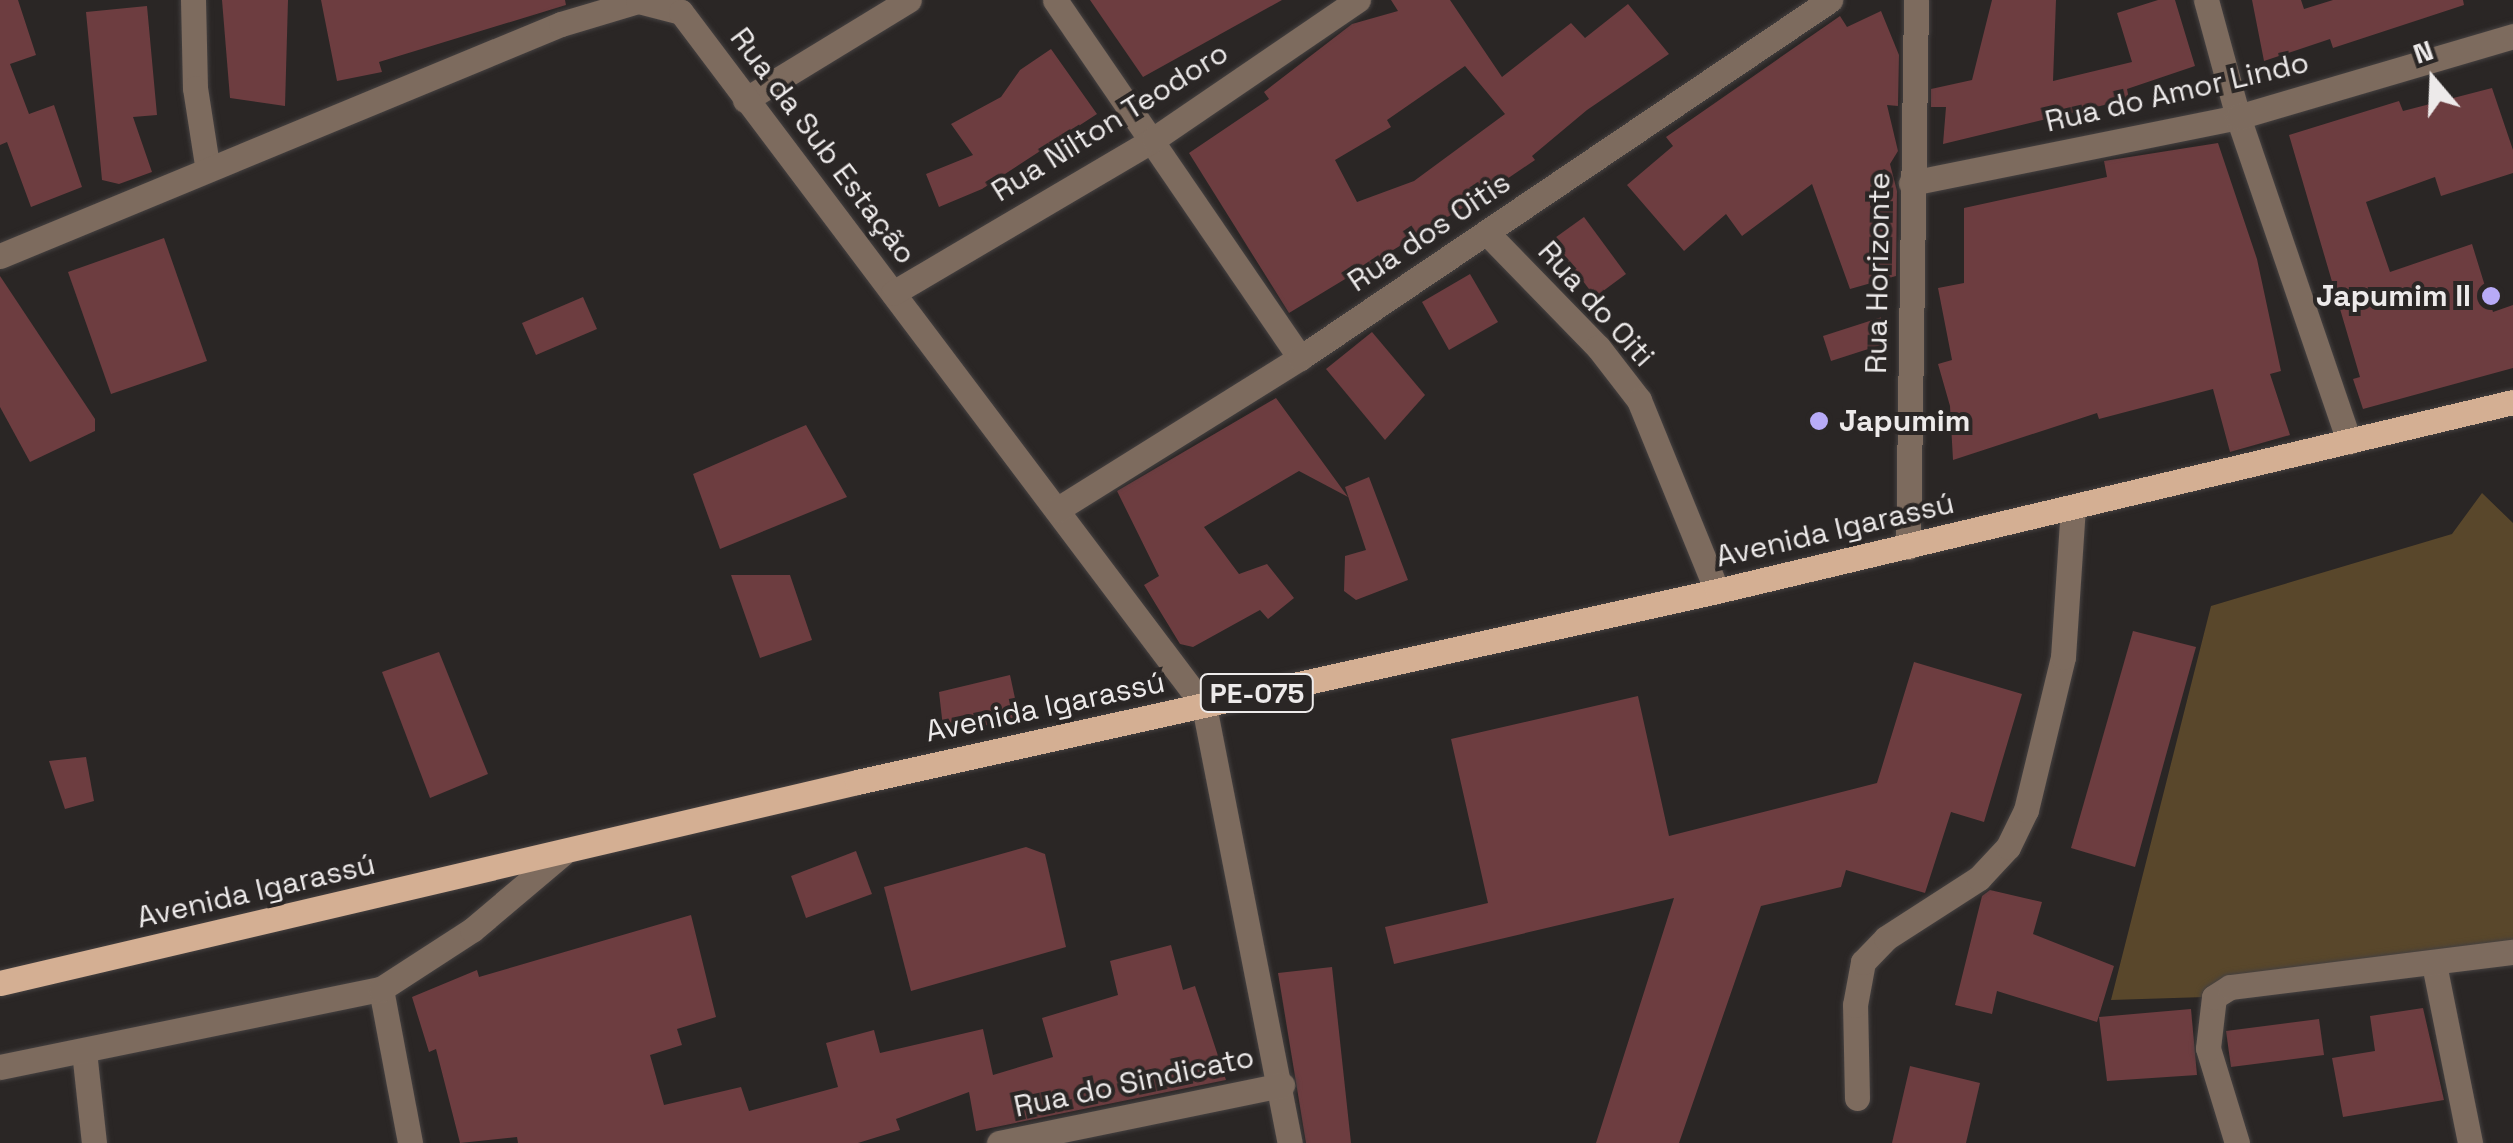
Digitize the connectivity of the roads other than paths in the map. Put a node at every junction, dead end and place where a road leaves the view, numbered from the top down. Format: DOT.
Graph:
graph roads {
  1 [pos="192,0"];
  2 [pos="909,0"];
  3 [pos="1055,0"];
  4 [pos="1358,0"];
  5 [pos="1830,0"];
  6 [pos="1916,0"];
  7 [pos="2206,0"];
  8 [pos="2513,36"];
  9 [pos="745,100"];
  10 [pos="2238,117"];
  11 [pos="1154,139"];
  12 [pos="207,165"];
  13 [pos="1911,183"];
  14 [pos="1486,233"];
  15 [pos="2,246"];
  16 [pos="894,293"];
  17 [pos="1300,358"];
  18 [pos="2513,402"];
  19 [pos="2348,442"];
  20 [pos="2072,508"];
  21 [pos="1058,510"];
  22 [pos="1908,547"];
  23 [pos="1717,591"];
  24 [pos="1204,706"];
  25 [pos="562,853"];
  26 [pos="2513,952"];
  27 [pos="2434,964"];
  28 [pos="0,983"];
  29 [pos="381,989"];
  30 [pos="84,1050"];
  31 [pos="0,1067"];
  32 [pos="1282,1086"];
  33 [pos="1858,1098"];
  34 [pos="94,1143"];
  35 [pos="410,1143"];
  36 [pos="1000,1143"];
  37 [pos="1290,1143"];
  38 [pos="2237,1143"];
  39 [pos="2470,1143"];
  1 -- 12 [label="street"];
  2 -- 9 [label="street"];
  3 -- 11 [label="street"];
  4 -- 11 [label="street, Rua Nilton Teodoro"];
  5 -- 14 [label="street, Rua dos Oitis"];
  6 -- 13 [label="street, Rua Horizonte"];
  7 -- 10 [label="street"];
  8 -- 10 [label="street, Rua do Amor Lindo"];
  9 -- 12 [label="street, Rua da Sub Estação"];
  9 -- 16 [label="street, Rua da Sub Estação"];
  10 -- 13 [label="street, Rua do Amor Lindo"];
  10 -- 19 [label="street"];
  11 -- 16 [label="street, Rua Nilton Teodoro"];
  11 -- 17 [label="street"];
  12 -- 15 [label="street, Rua da Sub Estação"];
  13 -- 22 [label="street, Rua Horizonte"];
  14 -- 17 [label="street, Rua dos Oitis"];
  14 -- 23 [label="street, Rua do Oiti"];
  16 -- 21 [label="street, Rua da Sub Estação"];
  17 -- 21 [label="street, Rua dos Oitis"];
  18 -- 19 [label="main road, Avenida Igarassú / PE-075"];
  19 -- 20 [label="main road, Avenida Igarassú / PE-075"];
  20 -- 22 [label="main road, Avenida Igarassú / PE-075"];
  20 -- 33 [label="street"];
  21 -- 24 [label="street, Rua da Sub Estação"];
  22 -- 23 [label="main road, Avenida Igarassú / PE-075"];
  23 -- 24 [label="main road, Avenida Igarassú / PE-075"];
  24 -- 25 [label="main road, Avenida Igarassú / PE-075"];
  24 -- 32 [label="street"];
  25 -- 28 [label="main road, Avenida Igarassú / PE-075"];
  25 -- 29 [label="street"];
  26 -- 27 [label="street"];
  27 -- 38 [label="street"];
  27 -- 39 [label="street"];
  29 -- 30 [label="street"];
  29 -- 35 [label="street"];
  30 -- 31 [label="street"];
  30 -- 34 [label="street"];
  32 -- 36 [label="street, Rua do Sindicato"];
  32 -- 37 [label="street"];
}
